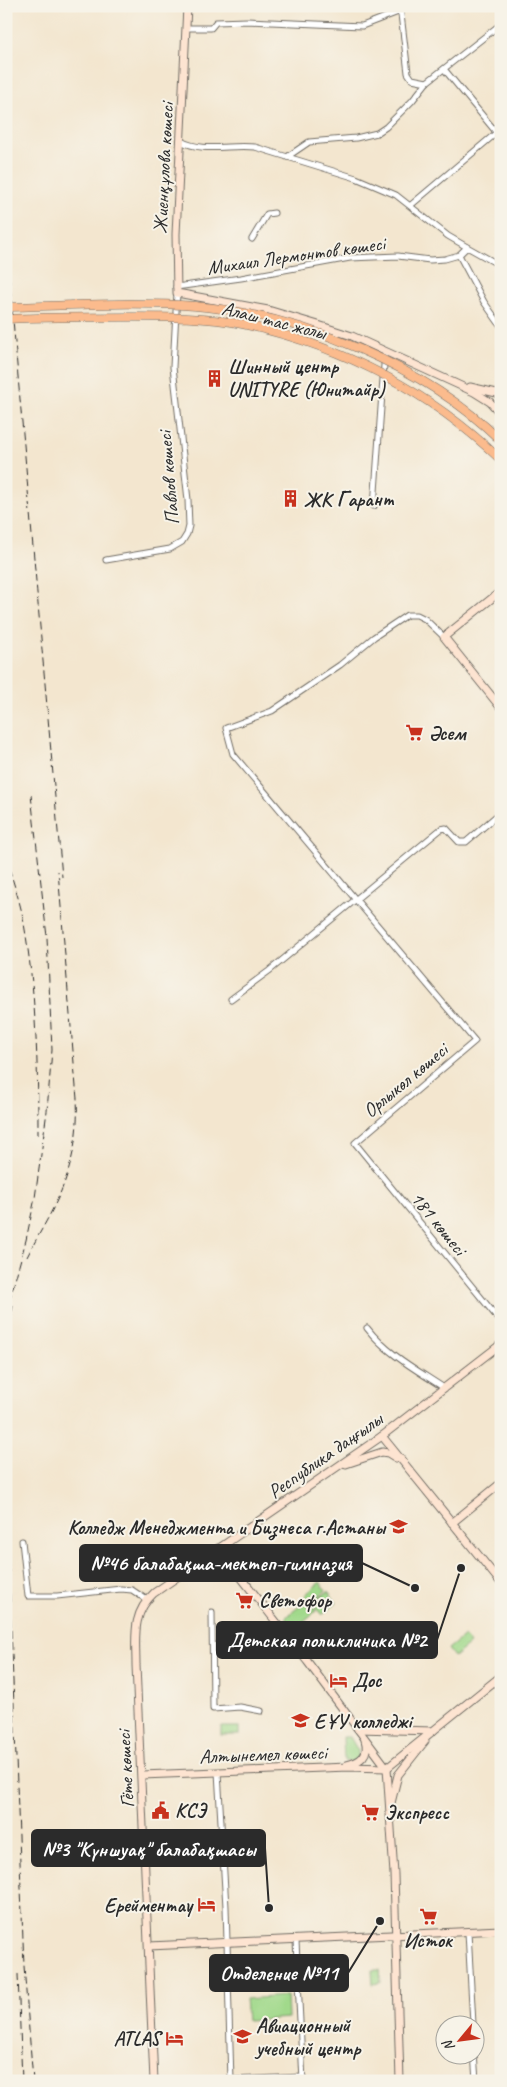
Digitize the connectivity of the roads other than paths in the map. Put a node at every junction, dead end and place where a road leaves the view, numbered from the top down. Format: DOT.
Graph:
graph roads {
  1 [pos="186,6"];
  2 [pos="401,8"];
  3 [pos="501,24"];
  4 [pos="186,28"];
  5 [pos="444,70"];
  6 [pos="427,82"];
  7 [pos="498,131"];
  8 [pos="501,138"];
  9 [pos="181,141"];
  10 [pos="287,157"];
  11 [pos="411,205"];
  12 [pos="274,213"];
  13 [pos="252,239"];
  14 [pos="467,247"];
  15 [pos="460,255"];
  16 [pos="501,266"];
  17 [pos="177,290"];
  18 [pos="6,307"];
  19 [pos="6,319"];
  20 [pos="501,326"];
  21 [pos="175,332"];
  22 [pos="385,351"];
  23 [pos="456,383"];
  24 [pos="501,394"];
  25 [pos="501,414"];
  26 [pos="501,441"];
  27 [pos="501,460"];
  28 [pos="374,506"];
  29 [pos="106,560"];
  30 [pos="501,590"];
  31 [pos="444,637"];
  32 [pos="501,708"];
  33 [pos="501,812"];
  34 [pos="356,898"];
  35 [pos="231,999"];
  36 [pos="355,1143"];
  37 [pos="501,1322"];
  38 [pos="367,1328"];
  39 [pos="501,1344"];
  40 [pos="444,1388"];
  41 [pos="382,1436"];
  42 [pos="406,1466"];
  43 [pos="334,1469"];
  44 [pos="501,1483"];
  45 [pos="452,1523"];
  46 [pos="22,1541"];
  47 [pos="218,1548"];
  48 [pos="501,1583"];
  49 [pos="147,1600"];
  50 [pos="142,1606"];
  51 [pos="212,1612"];
  52 [pos="501,1676"];
  53 [pos="261,1711"];
  54 [pos="358,1729"];
  55 [pos="433,1731"];
  56 [pos="332,1767"];
  57 [pos="387,1768"];
  58 [pos="218,1772"];
  59 [pos="142,1775"];
  60 [pos="389,1809"];
  61 [pos="501,1930"];
  62 [pos="468,1932"];
  63 [pos="396,1935"];
  64 [pos="296,1941"];
  65 [pos="227,1943"];
  66 [pos="149,1946"];
  67 [pos="472,2014"];
  68 [pos="475,2064"];
  69 [pos="303,2079"];
  70 [pos="232,2080"];
  71 [pos="154,2081"];
  72 [pos="400,2081"];
  73 [pos="476,2081"];
  1 -- 4 [label="street, Жиенқұлова көшесі"];
  2 -- 4 [label="street"];
  2 -- 6 [label="street"];
  3 -- 5 [label="street"];
  4 -- 9 [label="street, Жиенқұлова көшесі"];
  5 -- 6 [label="street"];
  5 -- 7 [label="street"];
  6 -- 10 [label="street"];
  7 -- 8 [label="street"];
  7 -- 11 [label="street"];
  9 -- 10 [label="street"];
  9 -- 17 [label="street, Жиенқұлова көшесі"];
  10 -- 11 [label="street"];
  11 -- 14 [label="street"];
  12 -- 13 [label="street"];
  14 -- 15 [label="street"];
  14 -- 16 [label="street"];
  15 -- 17 [label="street, Михаил Лермонтов көшесі"];
  15 -- 20 [label="street"];
  17 -- 21 [label="street, Жиенқұлова көшесі"];
  17 -- 22 [label="street"];
  18 -- 26 [label="main road, Алаш тас жолы, bridge"];
  19 -- 27 [label="main road, Алаш тас жолы, bridge"];
  21 -- 29 [label="street, Павлов көшесі"];
  22 -- 23 [label="street"];
  22 -- 28 [label="street"];
  23 -- 24 [label="street"];
  23 -- 25 [label="street"];
  30 -- 31 [label="street"];
  31 -- 32 [label="street"];
  31 -- 34 [label="street"];
  33 -- 34 [label="street"];
  34 -- 35 [label="street"];
  34 -- 36 [label="street, Орлыкөл көшесі"];
  36 -- 37 [label="street, 181 көшесі"];
  38 -- 40 [label="street"];
  39 -- 40 [label="street, Республика даңғылы"];
  40 -- 41 [label="street, Республика даңғылы"];
  41 -- 42 [label="street"];
  41 -- 43 [label="street, Республика даңғылы"];
  42 -- 43 [label="street"];
  42 -- 45 [label="street"];
  43 -- 47 [label="street, Республика даңғылы"];
  44 -- 45 [label="street"];
  45 -- 48 [label="street"];
  46 -- 49 [label="street"];
  47 -- 49 [label="street, Республика даңғылы"];
  47 -- 54 [label="street"];
  49 -- 50 [label="street, Республика даңғылы"];
  50 -- 59 [label="street, Гёте көшесі"];
  51 -- 53 [label="street"];
  52 -- 55 [label="street"];
  54 -- 55 [label="street"];
  54 -- 56 [label="street"];
  54 -- 57 [label="street"];
  55 -- 57 [label="street"];
  55 -- 60 [label="street"];
  56 -- 57 [label="street, Алтынемел көшесі"];
  56 -- 58 [label="street, Алтынемел көшесі"];
  57 -- 60 [label="street"];
  58 -- 59 [label="street, Алтынемел көшесі"];
  58 -- 65 [label="street"];
  59 -- 66 [label="street, Гёте көшесі"];
  60 -- 63 [label="street"];
  61 -- 62 [label="street"];
  62 -- 63 [label="street"];
  62 -- 67 [label="street"];
  63 -- 64 [label="street"];
  63 -- 72 [label="street"];
  64 -- 65 [label="street"];
  64 -- 69 [label="street"];
  65 -- 66 [label="street"];
  65 -- 70 [label="street"];
  66 -- 71 [label="street, Гёте көшесі"];
  68 -- 73 [label="street"];
  69 -- 70 [label="street"];
}
